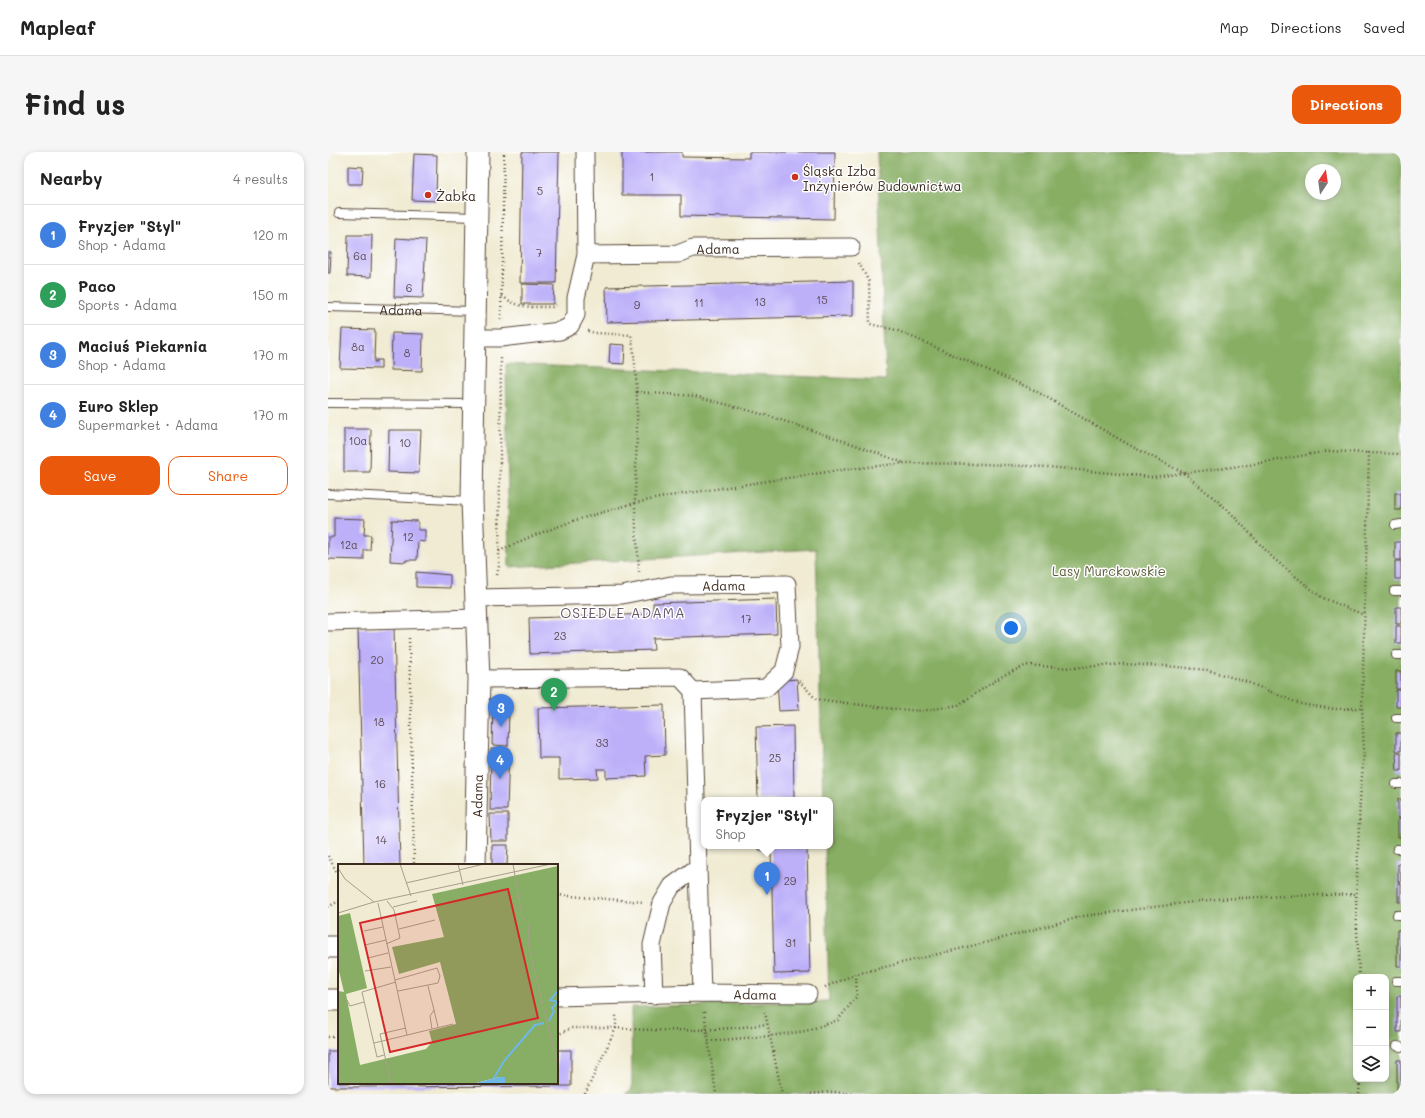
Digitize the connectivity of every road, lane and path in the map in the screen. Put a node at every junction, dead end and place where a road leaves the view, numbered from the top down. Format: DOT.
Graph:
graph roads {
  1 [pos="478,152"];
  2 [pos="504,152"];
  3 [pos="585,152"];
  4 [pos="339,213"];
  5 [pos="477,217"];
  6 [pos="851,247"];
  7 [pos="586,256"];
  8 [pos="502,296"];
  9 [pos="559,299"];
  10 [pos="328,307"];
  11 [pos="475,311"];
  12 [pos="570,326"];
  13 [pos="474,338"];
  14 [pos="501,338"];
  15 [pos="636,392"];
  16 [pos="328,403"];
  17 [pos="474,404"];
  18 [pos="1369,453"];
  19 [pos="1401,454"];
  20 [pos="905,463"];
  21 [pos="1184,473"];
  22 [pos="328,494"];
  23 [pos="472,501"];
  24 [pos="635,503"];
  25 [pos="499,551"];
  26 [pos="641,591"];
  27 [pos="485,597"];
  28 [pos="1364,615"];
  29 [pos="477,618"];
  30 [pos="408,620"];
  31 [pos="328,622"];
  32 [pos="784,671"];
  33 [pos="479,679"];
  34 [pos="693,691"];
  35 [pos="1362,708"];
  36 [pos="328,856"];
  37 [pos="414,864"];
  38 [pos="475,864"];
  39 [pos="698,867"];
  40 [pos="338,874"];
  41 [pos="1357,894"];
  42 [pos="558,895"];
  43 [pos="338,902"];
  44 [pos="662,903"];
  45 [pos="328,907"];
  46 [pos="856,974"];
  47 [pos="1359,974"];
  48 [pos="702,993"];
  49 [pos="761,994"];
  50 [pos="808,994"];
  51 [pos="654,995"];
  52 [pos="617,996"];
  53 [pos="558,997"];
  54 [pos="767,1024"];
  55 [pos="616,1028"];
  56 [pos="707,1030"];
  57 [pos="558,1034"];
  58 [pos="770,1036"];
  59 [pos="708,1041"];
  60 [pos="1360,1082"];
  61 [pos="585,1094"];
  62 [pos="716,1094"];
  63 [pos="782,1094"];
  64 [pos="811,1094"];
  65 [pos="854,1094"];
  66 [pos="1359,1094"];
  1 -- 5 [label="street, Adama"];
  2 -- 8 [label="path"];
  3 -- 7 [label="street"];
  4 -- 5 [label="lane"];
  5 -- 11 [label="street, Adama"];
  6 -- 7 [label="street, Adama"];
  6 -- 21 [label="path"];
  7 -- 12 [label="street"];
  8 -- 9 [label="path"];
  8 -- 14 [label="path"];
  10 -- 11 [label="lane, Adama"];
  11 -- 13 [label="street, Adama"];
  12 -- 14 [label="street"];
  12 -- 15 [label="path"];
  13 -- 14 [label="street"];
  13 -- 17 [label="street, Adama"];
  14 -- 25 [label="path"];
  15 -- 20 [label="path"];
  15 -- 24 [label="path"];
  16 -- 17 [label="lane"];
  17 -- 23 [label="street, Adama"];
  18 -- 19 [label="path"];
  18 -- 21 [label="path"];
  18 -- 28 [label="path"];
  20 -- 21 [label="path"];
  20 -- 24 [label="path"];
  21 -- 28 [label="path"];
  22 -- 23 [label="lane"];
  23 -- 27 [label="street, Adama"];
  24 -- 25 [label="path"];
  24 -- 26 [label="path"];
  25 -- 27 [label="path"];
  26 -- 27 [label="street, Adama"];
  26 -- 32 [label="street, Adama"];
  27 -- 29 [label="street, Adama"];
  28 -- 35 [label="path"];
  29 -- 30 [label="street"];
  29 -- 33 [label="street, Adama"];
  30 -- 31 [label="street"];
  30 -- 37 [label="path"];
  32 -- 34 [label="street"];
  32 -- 35 [label="path"];
  33 -- 34 [label="street"];
  33 -- 38 [label="street, Adama"];
  34 -- 39 [label="street"];
  35 -- 41 [label="path"];
  36 -- 40 [label="path"];
  39 -- 44 [label="street"];
  39 -- 48 [label="street"];
  41 -- 46 [label="path"];
  41 -- 47 [label="path"];
  42 -- 44 [label="path"];
  43 -- 45 [label="path"];
  44 -- 51 [label="street"];
  46 -- 50 [label="path"];
  46 -- 58 [label="path"];
  48 -- 49 [label="street, Adama"];
  48 -- 51 [label="street, Adama"];
  48 -- 56 [label="path"];
  49 -- 50 [label="street, Adama"];
  49 -- 54 [label="path"];
  51 -- 52 [label="street, Adama"];
  52 -- 53 [label="street, Adama"];
  52 -- 55 [label="path"];
  54 -- 56 [label="path"];
  54 -- 58 [label="path"];
  55 -- 56 [label="path"];
  55 -- 57 [label="path"];
  55 -- 61 [label="path"];
  56 -- 59 [label="path"];
  58 -- 59 [label="path"];
  58 -- 63 [label="path"];
  59 -- 62 [label="path"];
  60 -- 66 [label="path"];
  64 -- 65 [label="path"];
}
